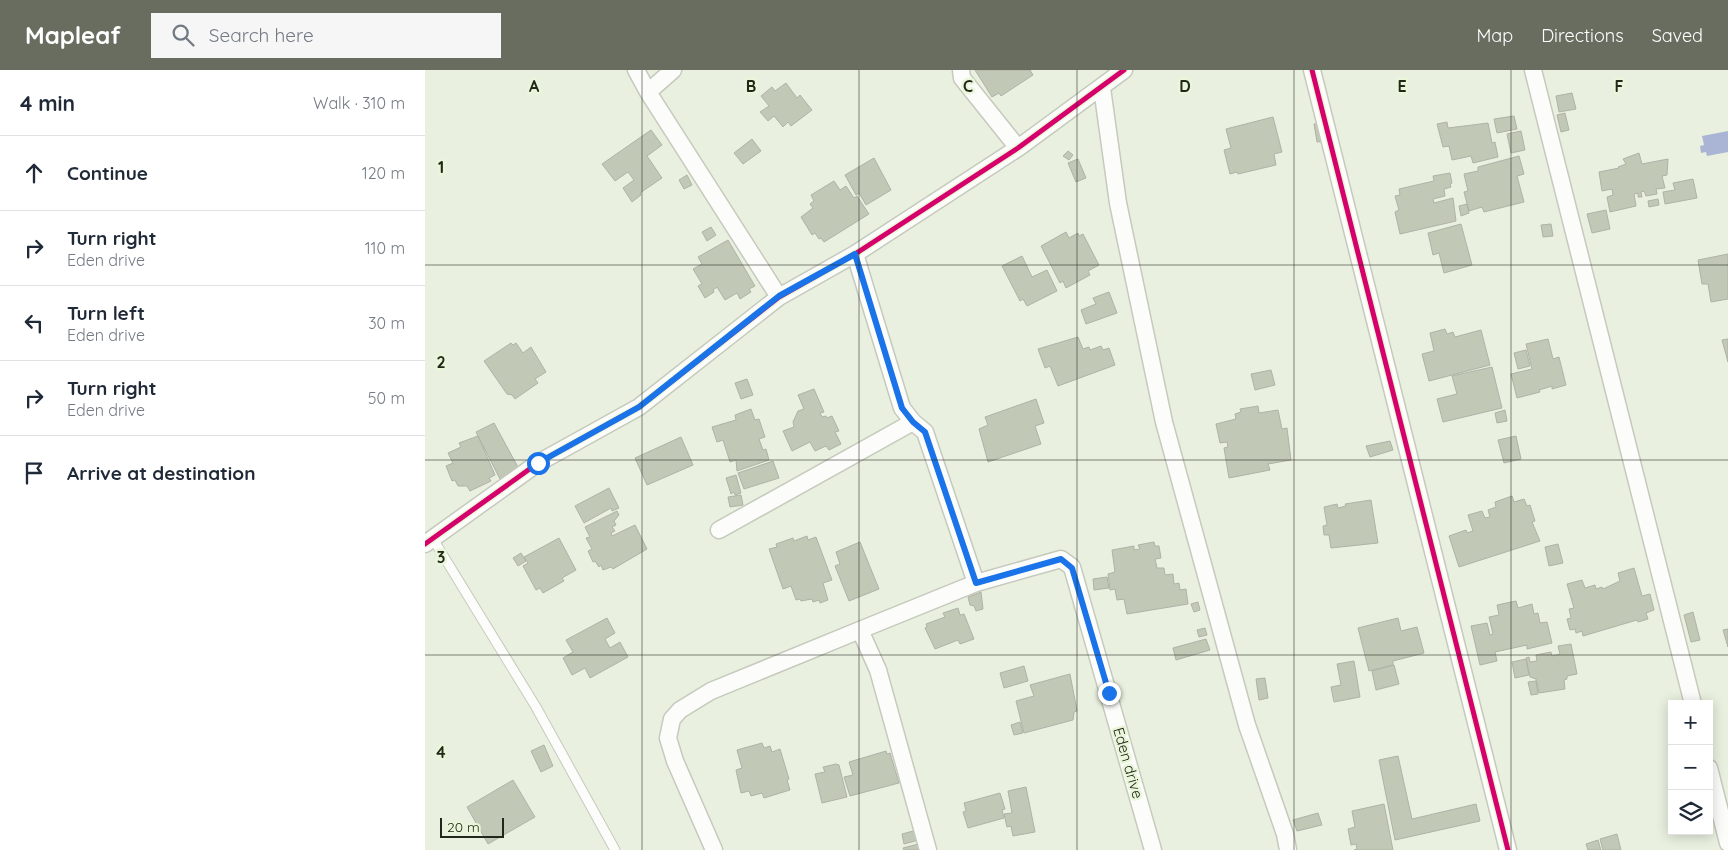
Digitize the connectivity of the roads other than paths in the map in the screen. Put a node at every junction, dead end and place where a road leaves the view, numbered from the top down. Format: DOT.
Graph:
graph roads {
  1 [pos="636,70"];
  2 [pos="673,70"];
  3 [pos="961,70"];
  4 [pos="1124,70"];
  5 [pos="1312,70"];
  6 [pos="1533,70"];
  7 [pos="1102,88"];
  8 [pos="648,92"];
  9 [pos="1018,148"];
  10 [pos="855,254"];
  11 [pos="779,296"];
  12 [pos="913,422"];
  13 [pos="719,530"];
  14 [pos="429,541"];
  15 [pos="976,583"];
  16 [pos="860,630"];
  17 [pos="1692,700"];
  18 [pos="1713,784"];
  19 [pos="1728,843"];
  20 [pos="615,850"];
  21 [pos="714,850"];
  22 [pos="928,850"];
  23 [pos="1153,850"];
  24 [pos="1288,850"];
  25 [pos="1508,850"];
  1 -- 8 [label="street"];
  2 -- 8 [label="street"];
  3 -- 9 [label="street"];
  4 -- 7 [label="street"];
  5 -- 25 [label="street"];
  6 -- 17 [label="street"];
  7 -- 9 [label="street"];
  7 -- 24 [label="street"];
  8 -- 11 [label="street"];
  9 -- 10 [label="street"];
  10 -- 11 [label="street"];
  10 -- 12 [label="street"];
  11 -- 14 [label="street"];
  12 -- 13 [label="street"];
  12 -- 15 [label="street"];
  14 -- 20 [label="lane"];
  15 -- 16 [label="street"];
  15 -- 23 [label="street, Eden drive"];
  16 -- 21 [label="street"];
  16 -- 22 [label="street"];
  18 -- 19 [label="street"];
}
